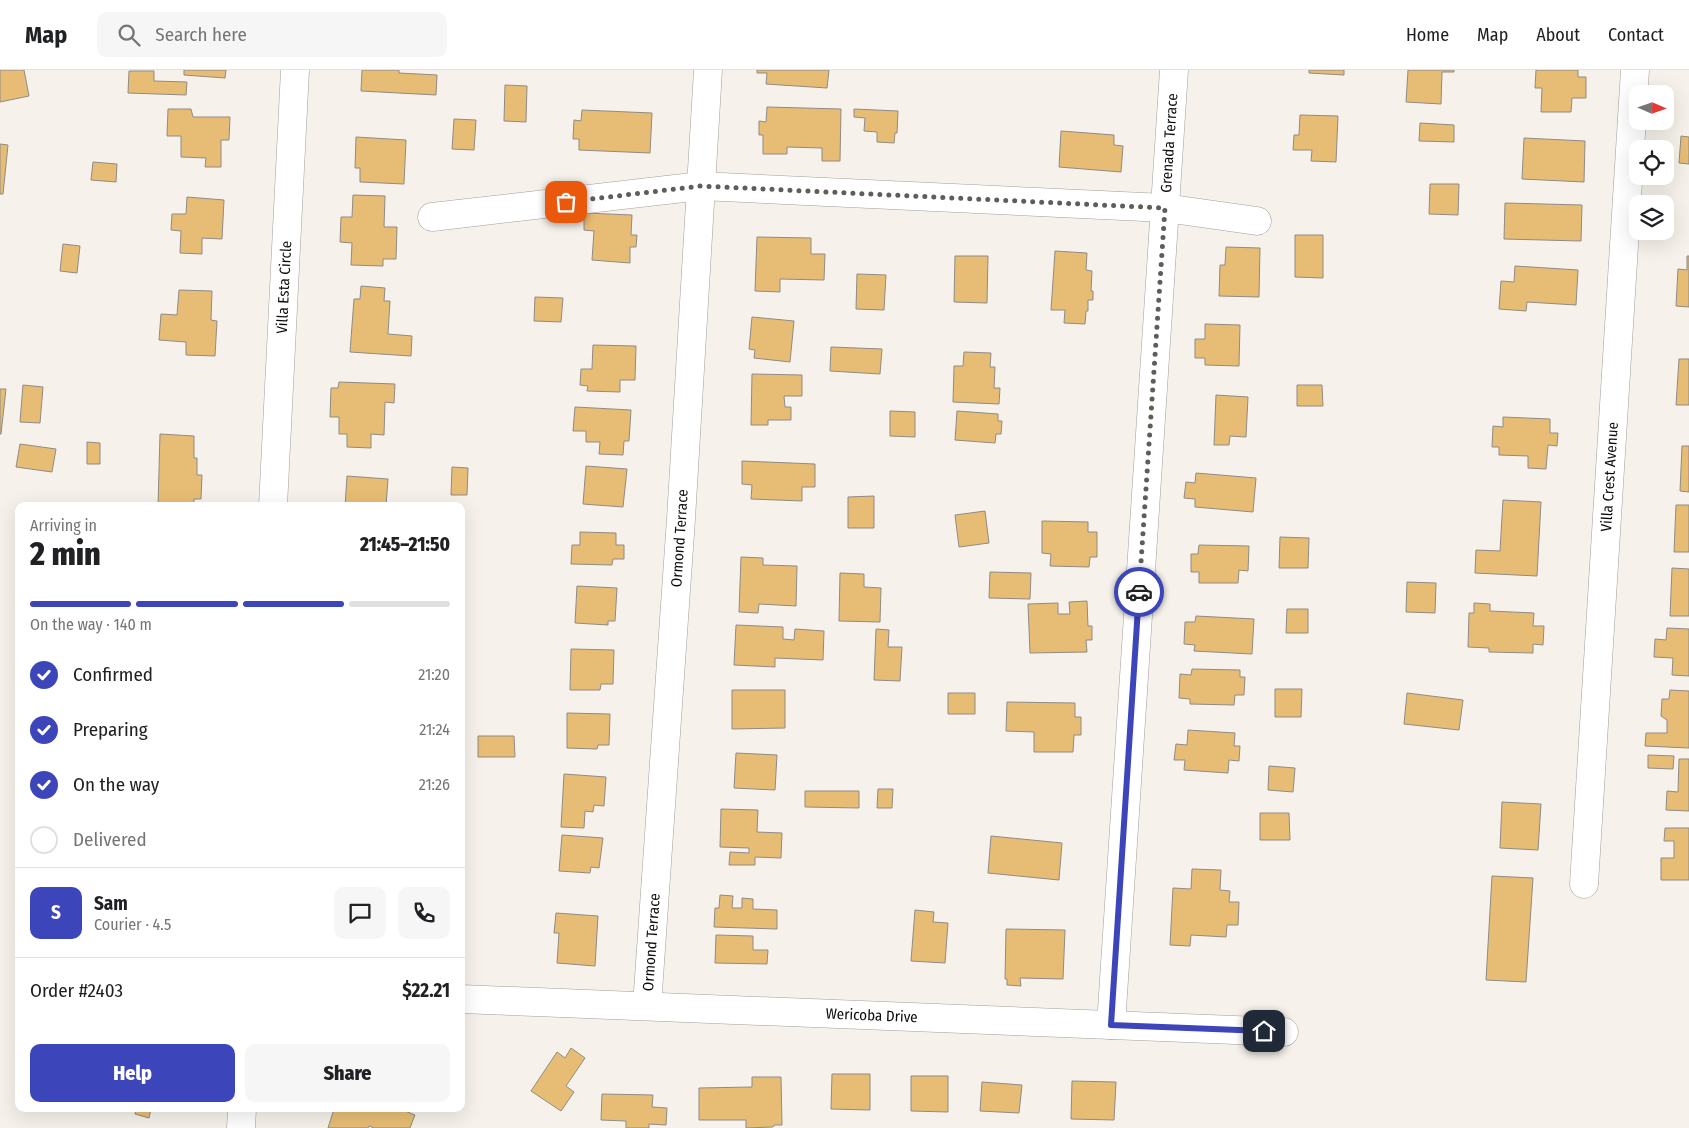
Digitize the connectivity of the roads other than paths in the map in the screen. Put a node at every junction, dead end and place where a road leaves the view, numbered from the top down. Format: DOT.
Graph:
graph roads {
  1 [pos="295,70"];
  2 [pos="708,70"];
  3 [pos="1174,70"];
  4 [pos="1635,70"];
  5 [pos="701,186"];
  6 [pos="1165,208"];
  7 [pos="432,217"];
  8 [pos="1257,221"];
  9 [pos="273,502"];
  10 [pos="1584,884"];
  11 [pos="465,999"];
  12 [pos="647,1006"];
  13 [pos="1111,1025"];
  14 [pos="1284,1032"];
  15 [pos="242,1112"];
  16 [pos="241,1128"];
  1 -- 9 [label="street, Villa Esta Circle"];
  2 -- 5 [label="street, Ormond Terrace"];
  3 -- 6 [label="street, Grenada Terrace"];
  4 -- 10 [label="street, Villa Crest Avenue"];
  5 -- 6 [label="street"];
  5 -- 7 [label="street"];
  5 -- 12 [label="street, Ormond Terrace"];
  6 -- 8 [label="street"];
  6 -- 13 [label="street, Grenada Terrace"];
  11 -- 12 [label="street, Wericoba Drive"];
  12 -- 13 [label="street, Wericoba Drive"];
  13 -- 14 [label="street, Wericoba Drive"];
  15 -- 16 [label="street"];
}
